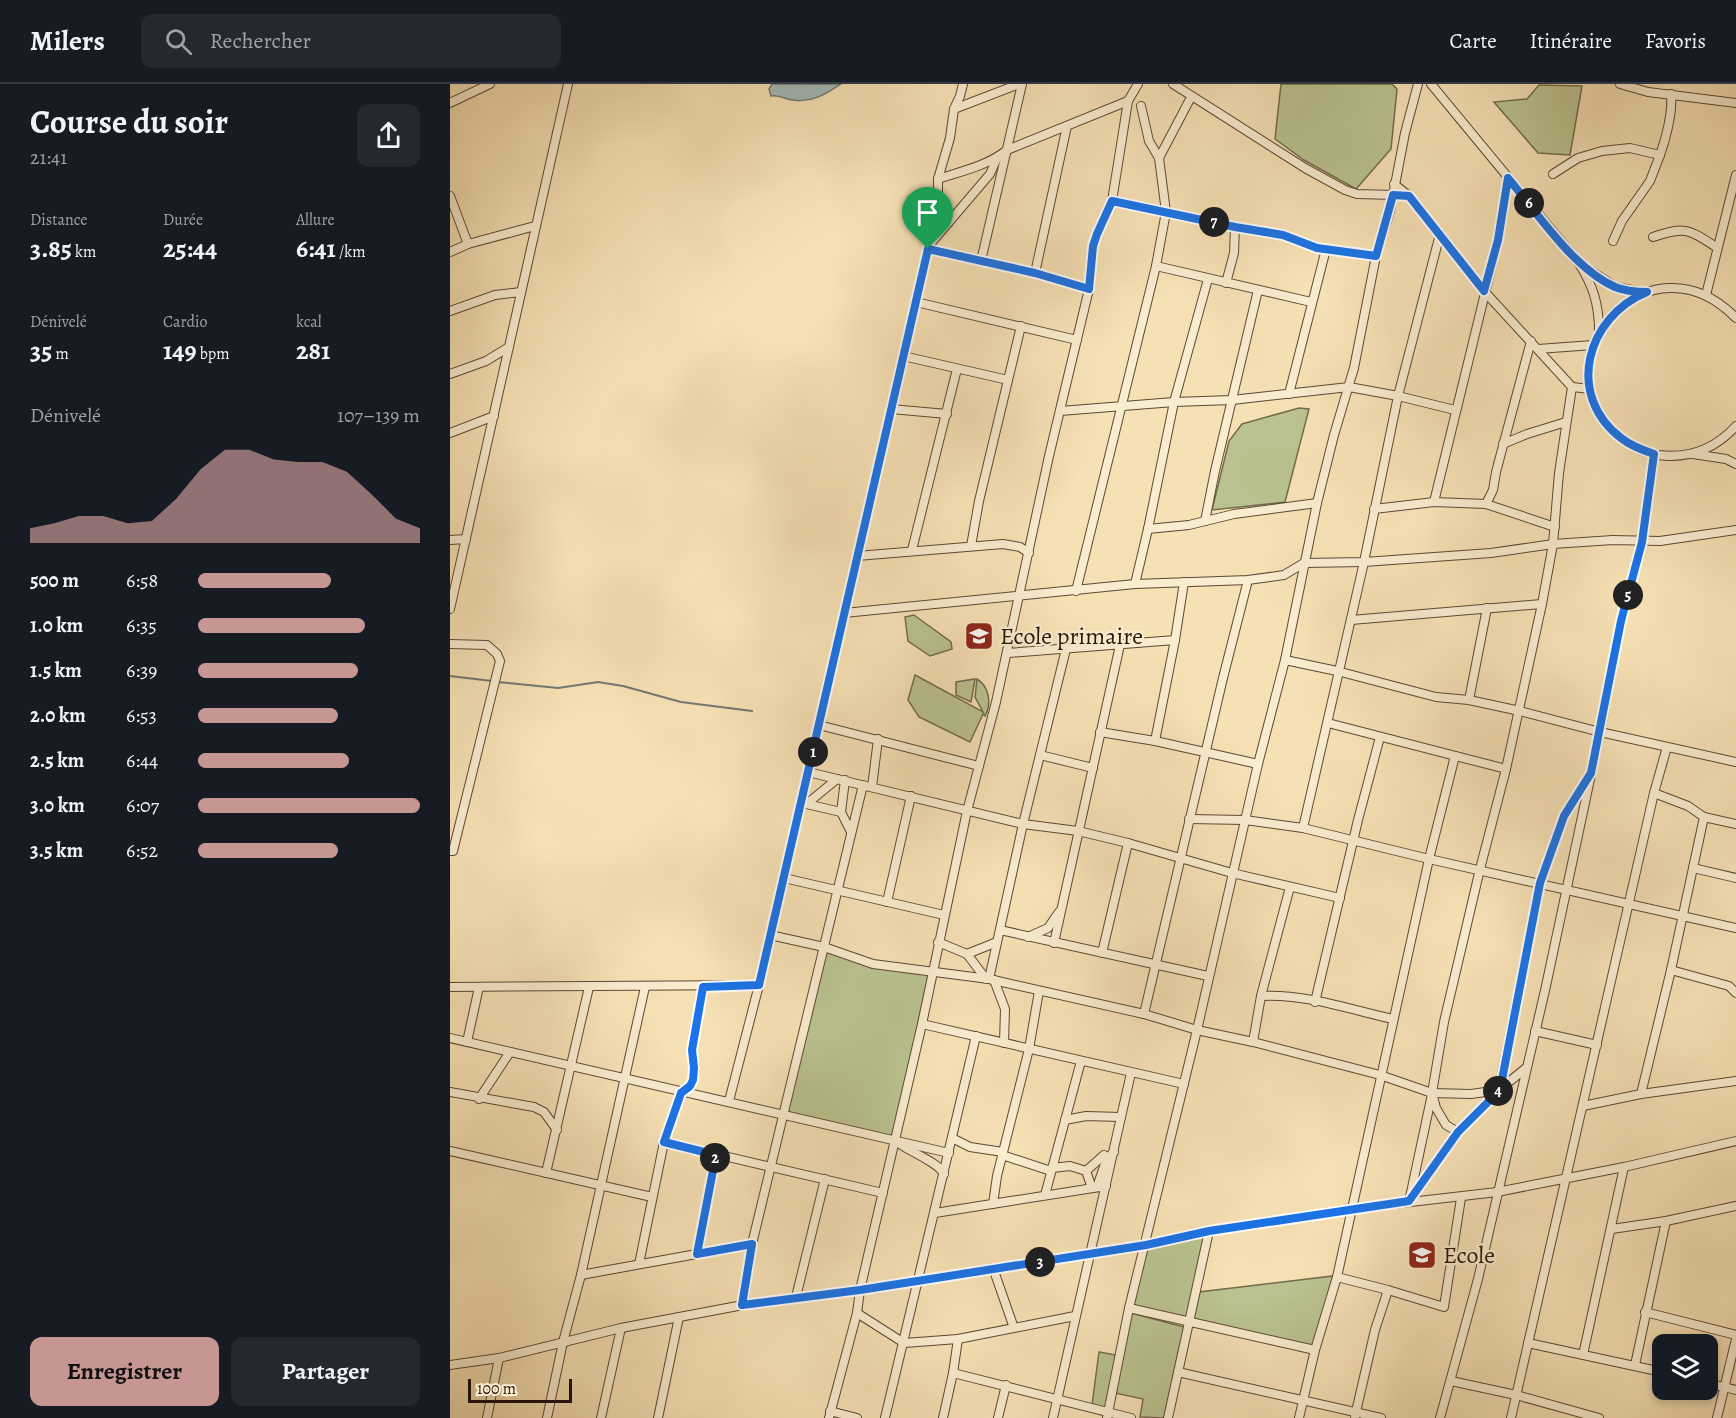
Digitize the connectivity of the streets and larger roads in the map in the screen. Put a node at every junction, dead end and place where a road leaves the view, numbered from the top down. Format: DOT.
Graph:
graph roads {
  1 [pos="490,84"];
  2 [pos="568,84"];
  3 [pos="963,84"];
  4 [pos="1020,84"];
  5 [pos="1138,84"];
  6 [pos="1173,84"];
  7 [pos="1418,84"];
  8 [pos="1431,84"];
  9 [pos="1620,84"];
  10 [pos="1662,84"];
  11 [pos="1660,93"];
  12 [pos="1671,94"];
  13 [pos="960,96"];
  14 [pos="972,101"];
  15 [pos="1128,101"];
  16 [pos="1189,101"];
  17 [pos="450,103"];
  18 [pos="1736,103"];
  19 [pos="1142,106"];
  20 [pos="954,109"];
  21 [pos="1067,126"];
  22 [pos="1007,150"];
  23 [pos="1660,155"];
  24 [pos="997,158"];
  25 [pos="1159,158"];
  26 [pos="1552,174"];
  27 [pos="1736,175"];
  28 [pos="1508,178"];
  29 [pos="938,179"];
  30 [pos="1394,184"];
  31 [pos="1393,195"];
  32 [pos="450,196"];
  33 [pos="1409,196"];
  34 [pos="1112,201"];
  35 [pos="1166,212"];
  36 [pos="535,226"];
  37 [pos="1235,227"];
  38 [pos="1440,234"];
  39 [pos="1653,237"];
  40 [pos="1613,241"];
  41 [pos="468,244"];
  42 [pos="929,247"];
  43 [pos="1716,247"];
  44 [pos="1326,249"];
  45 [pos="450,252"];
  46 [pos="1376,256"];
  47 [pos="981,261"];
  48 [pos="1578,262"];
  49 [pos="1156,266"];
  50 [pos="1035,273"];
  51 [pos="1208,279"];
  52 [pos="1226,283"];
  53 [pos="1089,289"];
  54 [pos="1258,290"];
  55 [pos="1484,291"];
  56 [pos="521,292"];
  57 [pos="1647,292"];
  58 [pos="1706,295"];
  59 [pos="916,302"];
  60 [pos="1311,302"];
  61 [pos="450,311"];
  62 [pos="1736,318"];
  63 [pos="1020,326"];
  64 [pos="1599,332"];
  65 [pos="1077,340"];
  66 [pos="1531,341"];
  67 [pos="1593,345"];
  68 [pos="509,347"];
  69 [pos="1538,349"];
  70 [pos="903,356"];
  71 [pos="957,369"];
  72 [pos="450,374"];
  73 [pos="1008,380"];
  74 [pos="1349,387"];
  75 [pos="1572,387"];
  76 [pos="1590,389"];
  77 [pos="1289,394"];
  78 [pos="1398,396"];
  79 [pos="1232,400"];
  80 [pos="1174,402"];
  81 [pos="1120,406"];
  82 [pos="891,409"];
  83 [pos="1455,410"];
  84 [pos="1060,411"];
  85 [pos="947,414"];
  86 [pos="494,416"];
  87 [pos="1566,422"];
  88 [pos="1736,426"];
  89 [pos="450,433"];
  90 [pos="1503,444"];
  91 [pos="1654,454"];
  92 [pos="1692,454"];
  93 [pos="1736,464"];
  94 [pos="1434,502"];
  95 [pos="1317,503"];
  96 [pos="1486,504"];
  97 [pos="1374,509"];
  98 [pos="1205,521"];
  99 [pos="1555,527"];
  100 [pos="1148,529"];
  101 [pos="1736,530"];
  102 [pos="466,539"];
  103 [pos="450,540"];
  104 [pos="1642,542"];
  105 [pos="1553,544"];
  106 [pos="971,546"];
  107 [pos="912,550"];
  108 [pos="1029,553"];
  109 [pos="858,556"];
  110 [pos="1364,562"];
  111 [pos="1304,563"];
  112 [pos="1248,580"];
  113 [pos="1184,582"];
  114 [pos="1135,584"];
  115 [pos="1076,591"];
  116 [pos="1020,595"];
  117 [pos="452,596"];
  118 [pos="1542,604"];
  119 [pos="1487,608"];
  120 [pos="450,609"];
  121 [pos="844,613"];
  122 [pos="1351,620"];
  123 [pos="1175,640"];
  124 [pos="450,644"];
  125 [pos="1120,645"];
  126 [pos="1066,649"];
  127 [pos="1008,653"];
  128 [pos="1285,660"];
  129 [pos="1337,671"];
  130 [pos="1469,700"];
  131 [pos="1520,711"];
  132 [pos="1328,723"];
  133 [pos="819,725"];
  134 [pos="1100,732"];
  135 [pos="1600,732"];
  136 [pos="1380,737"];
  137 [pos="878,739"];
  138 [pos="1155,741"];
  139 [pos="1667,747"];
  140 [pos="1206,754"];
  141 [pos="1040,755"];
  142 [pos="1455,756"];
  143 [pos="1736,762"];
  144 [pos="1258,764"];
  145 [pos="979,766"];
  146 [pos="1093,768"];
  147 [pos="1506,769"];
  148 [pos="808,772"];
  149 [pos="1591,773"];
  150 [pos="841,780"];
  151 [pos="863,784"];
  152 [pos="872,787"];
  153 [pos="1654,793"];
  154 [pos="911,796"];
  155 [pos="801,803"];
  156 [pos="967,811"];
  157 [pos="841,812"];
  158 [pos="1704,817"];
  159 [pos="1189,819"];
  160 [pos="1245,820"];
  161 [pos="1023,824"];
  162 [pos="1736,824"];
  163 [pos="1303,828"];
  164 [pos="1078,831"];
  165 [pos="851,832"];
  166 [pos="1355,841"];
  167 [pos="1128,843"];
  168 [pos="450,851"];
  169 [pos="1181,857"];
  170 [pos="1429,859"];
  171 [pos="1693,868"];
  172 [pos="1480,869"];
  173 [pos="1232,873"];
  174 [pos="784,878"];
  175 [pos="1736,878"];
  176 [pos="1540,883"];
  177 [pos="1290,887"];
  178 [pos="836,890"];
  179 [pos="1566,890"];
  180 [pos="1340,898"];
  181 [pos="887,902"];
  182 [pos="1629,905"];
  183 [pos="1062,908"];
  184 [pos="944,915"];
  185 [pos="1682,917"];
  186 [pos="1736,928"];
  187 [pos="1108,929"];
  188 [pos="1000,930"];
  189 [pos="771,935"];
  190 [pos="1029,936"];
  191 [pos="938,942"];
  192 [pos="997,942"];
  193 [pos="1054,943"];
  194 [pos="824,947"];
  195 [pos="1102,953"];
  196 [pos="967,954"];
  197 [pos="1115,956"];
  198 [pos="1156,965"];
  199 [pos="932,970"];
  200 [pos="1671,970"];
  201 [pos="1208,976"];
  202 [pos="989,979"];
  203 [pos="759,985"];
  204 [pos="450,987"];
  205 [pos="479,987"];
  206 [pos="589,987"];
  207 [pos="645,987"];
  208 [pos="703,987"];
  209 [pos="1039,991"];
  210 [pos="1736,993"];
  211 [pos="1261,996"];
  212 [pos="1315,1002"];
  213 [pos="1144,1014"];
  214 [pos="1393,1019"];
  215 [pos="922,1024"];
  216 [pos="1197,1030"];
  217 [pos="1535,1031"];
  218 [pos="976,1036"];
  219 [pos="450,1038"];
  220 [pos="466,1042"];
  221 [pos="1253,1042"];
  222 [pos="1004,1043"];
  223 [pos="1597,1045"];
  224 [pos="1029,1049"];
  225 [pos="510,1052"];
  226 [pos="1081,1061"];
  227 [pos="572,1066"];
  228 [pos="1526,1068"];
  229 [pos="1131,1072"];
  230 [pos="1380,1075"];
  231 [pos="625,1078"];
  232 [pos="1736,1081"];
  233 [pos="1184,1084"];
  234 [pos="1500,1090"];
  235 [pos="450,1092"];
  236 [pos="681,1093"];
  237 [pos="1432,1093"];
  238 [pos="1641,1094"];
  239 [pos="479,1099"];
  240 [pos="729,1101"];
  241 [pos="1582,1106"];
  242 [pos="783,1115"];
  243 [pos="1121,1118"];
  244 [pos="1065,1120"];
  245 [pos="557,1130"];
  246 [pos="1458,1132"];
  247 [pos="952,1138"];
  248 [pos="895,1140"];
  249 [pos="1736,1141"];
  250 [pos="664,1142"];
  251 [pos="450,1151"];
  252 [pos="949,1153"];
  253 [pos="1003,1154"];
  254 [pos="716,1155"];
  255 [pos="1110,1155"];
  256 [pos="1624,1167"];
  257 [pos="770,1168"];
  258 [pos="1052,1169"];
  259 [pos="1086,1171"];
  260 [pos="546,1173"];
  261 [pos="944,1174"];
  262 [pos="1566,1178"];
  263 [pos="825,1179"];
  264 [pos="601,1186"];
  265 [pos="1099,1187"];
  266 [pos="883,1192"];
  267 [pos="1497,1192"];
  268 [pos="1045,1195"];
  269 [pos="652,1197"];
  270 [pos="1461,1198"];
  271 [pos="1409,1201"];
  272 [pos="993,1204"];
  273 [pos="1736,1206"];
  274 [pos="1350,1209"];
  275 [pos="935,1213"];
  276 [pos="1666,1221"];
  277 [pos="1611,1229"];
  278 [pos="1209,1231"];
  279 [pos="752,1244"];
  280 [pos="1146,1245"];
  281 [pos="1091,1253"];
  282 [pos="697,1254"];
  283 [pos="639,1264"];
  284 [pos="993,1268"];
  285 [pos="581,1275"];
  286 [pos="1336,1277"];
  287 [pos="919,1280"];
  288 [pos="860,1290"];
  289 [pos="1388,1290"];
  290 [pos="796,1297"];
  291 [pos="742,1305"];
  292 [pos="1129,1308"];
  293 [pos="1645,1312"];
  294 [pos="857,1313"];
  295 [pos="1075,1316"];
  296 [pos="679,1317"];
  297 [pos="1189,1323"];
  298 [pos="621,1328"];
  299 [pos="1014,1328"];
  300 [pos="1736,1337"];
  301 [pos="957,1339"];
  302 [pos="563,1342"];
  303 [pos="904,1342"];
  304 [pos="1528,1343"];
  305 [pos="1315,1350"];
  306 [pos="1583,1355"];
  307 [pos="499,1358"];
  308 [pos="450,1365"];
  309 [pos="1635,1365"];
  310 [pos="1652,1369"];
  311 [pos="1178,1372"];
  312 [pos="953,1373"];
  313 [pos="1450,1381"];
  314 [pos="1006,1385"];
  315 [pos="1718,1386"];
  316 [pos="1725,1388"];
  317 [pos="1736,1390"];
  318 [pos="1516,1395"];
  319 [pos="1058,1398"];
  320 [pos="1302,1401"];
  321 [pos="830,1415"];
  322 [pos="1108,1415"];
  323 [pos="1355,1416"];
  324 [pos="485,1417"];
  325 [pos="547,1418"];
  326 [pos="601,1418"];
  327 [pos="657,1418"];
  328 [pos="857,1418"];
  329 [pos="885,1418"];
  330 [pos="943,1418"];
  331 [pos="998,1418"];
  332 [pos="1053,1418"];
  333 [pos="1131,1418"];
  334 [pos="1168,1418"];
  335 [pos="1299,1418"];
  336 [pos="1381,1418"];
  337 [pos="1440,1418"];
  338 [pos="1511,1418"];
  339 [pos="1599,1418"];
  340 [pos="1717,1418"];
  1 -- 17 [label="street"];
  2 -- 36 [label="street"];
  3 -- 13 [label="street"];
  4 -- 14 [label="street"];
  4 -- 22 [label="street"];
  5 -- 15 [label="street"];
  6 -- 31 [label="street"];
  7 -- 30 [label="street"];
  8 -- 28 [label="street"];
  9 -- 11 [label="street"];
  10 -- 11 [label="street"];
  11 -- 12 [label="street"];
  12 -- 18 [label="street"];
  12 -- 23 [label="street"];
  13 -- 14 [label="street"];
  13 -- 20 [label="street"];
  14 -- 20 [label="street"];
  15 -- 21 [label="street"];
  15 -- 34 [label="street"];
  16 -- 25 [label="street"];
  19 -- 25 [label="street"];
  20 -- 29 [label="street"];
  21 -- 22 [label="street"];
  21 -- 50 [label="street"];
  22 -- 24 [label="street"];
  22 -- 47 [label="street"];
  23 -- 26 [label="street"];
  23 -- 40 [label="street"];
  24 -- 29 [label="street"];
  24 -- 42 [label="street"];
  25 -- 35 [label="street"];
  27 -- 43 [label="street"];
  28 -- 48 [label="street"];
  28 -- 55 [label="street"];
  29 -- 42 [label="street"];
  30 -- 31 [label="street"];
  30 -- 33 [label="street"];
  31 -- 33 [label="street"];
  31 -- 46 [label="street"];
  32 -- 41 [label="street"];
  33 -- 38 [label="street"];
  34 -- 35 [label="street"];
  34 -- 53 [label="street"];
  35 -- 37 [label="street"];
  35 -- 49 [label="street"];
  36 -- 41 [label="street"];
  36 -- 56 [label="street"];
  37 -- 44 [label="street"];
  37 -- 52 [label="street"];
  38 -- 55 [label="street"];
  38 -- 78 [label="street"];
  39 -- 43 [label="street"];
  41 -- 45 [label="street"];
  42 -- 47 [label="street"];
  42 -- 59 [label="street"];
  43 -- 58 [label="street"];
  44 -- 46 [label="street"];
  44 -- 60 [label="street"];
  46 -- 74 [label="street"];
  47 -- 50 [label="street"];
  48 -- 57 [label="street"];
  48 -- 64 [label="street"];
  49 -- 51 [label="street"];
  49 -- 81 [label="street"];
  50 -- 53 [label="street"];
  51 -- 52 [label="street"];
  51 -- 80 [label="street"];
  52 -- 54 [label="street"];
  53 -- 65 [label="street"];
  54 -- 60 [label="street"];
  54 -- 79 [label="street"];
  55 -- 66 [label="street"];
  55 -- 83 [label="street"];
  56 -- 61 [label="street"];
  56 -- 68 [label="street"];
  57 -- 58 [label="street"];
  57 -- 64 [label="street"];
  58 -- 62 [label="street"];
  59 -- 63 [label="street"];
  59 -- 70 [label="street"];
  60 -- 77 [label="street"];
  63 -- 65 [label="street"];
  63 -- 73 [label="street"];
  64 -- 67 [label="street"];
  65 -- 84 [label="street"];
  66 -- 69 [label="street"];
  66 -- 90 [label="street"];
  67 -- 69 [label="street"];
  67 -- 76 [label="street"];
  68 -- 72 [label="street"];
  68 -- 86 [label="street"];
  69 -- 75 [label="street"];
  70 -- 71 [label="street"];
  70 -- 82 [label="street"];
  71 -- 73 [label="street"];
  71 -- 85 [label="street"];
  73 -- 106 [label="street"];
  74 -- 77 [label="street"];
  74 -- 78 [label="street"];
  74 -- 95 [label="street"];
  75 -- 76 [label="street"];
  75 -- 87 [label="street"];
  76 -- 91 [label="street"];
  77 -- 79 [label="street"];
  78 -- 83 [label="street"];
  78 -- 97 [label="street"];
  79 -- 80 [label="street"];
  79 -- 98 [label="street"];
  80 -- 81 [label="street"];
  80 -- 100 [label="street"];
  81 -- 84 [label="street"];
  81 -- 115 [label="street"];
  82 -- 85 [label="street"];
  82 -- 109 [label="street"];
  83 -- 94 [label="street"];
  84 -- 108 [label="street"];
  85 -- 107 [label="street"];
  86 -- 89 [label="street"];
  86 -- 102 [label="street"];
  87 -- 90 [label="street"];
  87 -- 99 [label="street"];
  88 -- 92 [label="street"];
  90 -- 96 [label="street"];
  91 -- 92 [label="street"];
  91 -- 104 [label="street"];
  92 -- 93 [label="street"];
  94 -- 96 [label="street"];
  94 -- 97 [label="street"];
  95 -- 98 [label="street"];
  95 -- 111 [label="street"];
  96 -- 99 [label="street"];
  97 -- 110 [label="street"];
  98 -- 100 [label="street"];
  99 -- 105 [label="street"];
  100 -- 114 [label="street"];
  101 -- 104 [label="street"];
  102 -- 103 [label="street"];
  102 -- 117 [label="street"];
  104 -- 105 [label="street"];
  104 -- 135 [label="street"];
  105 -- 110 [label="street"];
  105 -- 118 [label="street"];
  106 -- 107 [label="street"];
  106 -- 108 [label="street"];
  107 -- 109 [label="street"];
  108 -- 116 [label="street"];
  109 -- 121 [label="street"];
  110 -- 111 [label="street"];
  110 -- 122 [label="street"];
  111 -- 112 [label="street"];
  111 -- 128 [label="street"];
  112 -- 113 [label="street"];
  112 -- 140 [label="street"];
  113 -- 114 [label="street"];
  113 -- 123 [label="street"];
  114 -- 115 [label="street"];
  115 -- 116 [label="street"];
  116 -- 121 [label="street"];
  116 -- 127 [label="street"];
  117 -- 120 [label="street"];
  118 -- 119 [label="street"];
  118 -- 131 [label="street"];
  119 -- 122 [label="street"];
  119 -- 130 [label="street"];
  121 -- 133 [label="street"];
  122 -- 129 [label="street"];
  123 -- 125 [label="street"];
  123 -- 138 [label="street"];
  124 -- 168 [label="street"];
  125 -- 126 [label="street"];
  125 -- 134 [label="street"];
  126 -- 127 [label="street"];
  126 -- 141 [label="street"];
  127 -- 145 [label="street"];
  128 -- 129 [label="street"];
  128 -- 144 [label="street"];
  129 -- 130 [label="street"];
  129 -- 132 [label="street"];
  130 -- 131 [label="street"];
  131 -- 135 [label="street"];
  131 -- 147 [label="street"];
  132 -- 136 [label="street"];
  132 -- 163 [label="street"];
  133 -- 137 [label="street"];
  133 -- 148 [label="street"];
  134 -- 138 [label="street"];
  134 -- 146 [label="street"];
  135 -- 139 [label="street"];
  135 -- 149 [label="street"];
  136 -- 142 [label="street"];
  136 -- 166 [label="street"];
  137 -- 145 [label="street"];
  137 -- 152 [label="street"];
  138 -- 140 [label="street"];
  139 -- 143 [label="street"];
  139 -- 153 [label="street"];
  140 -- 144 [label="street"];
  140 -- 159 [label="street"];
  141 -- 146 [label="street"];
  141 -- 161 [label="street"];
  142 -- 147 [label="street"];
  142 -- 170 [label="street"];
  144 -- 160 [label="street"];
  145 -- 156 [label="street"];
  146 -- 164 [label="street"];
  147 -- 172 [label="street"];
  148 -- 150 [label="street"];
  148 -- 155 [label="street"];
  149 -- 176 [label="street"];
  149 -- 179 [label="street"];
  150 -- 151 [label="street"];
  150 -- 155 [label="street"];
  150 -- 157 [label="street"];
  151 -- 152 [label="street"];
  151 -- 165 [label="street"];
  152 -- 154 [label="street"];
  153 -- 158 [label="street"];
  153 -- 182 [label="street"];
  154 -- 156 [label="street"];
  154 -- 181 [label="street"];
  155 -- 157 [label="street"];
  155 -- 174 [label="street"];
  156 -- 161 [label="street"];
  156 -- 184 [label="street"];
  157 -- 165 [label="street"];
  158 -- 162 [label="street"];
  158 -- 171 [label="street"];
  159 -- 160 [label="street"];
  159 -- 169 [label="street"];
  160 -- 163 [label="street"];
  160 -- 173 [label="street"];
  161 -- 164 [label="street"];
  161 -- 188 [label="street"];
  163 -- 166 [label="street"];
  164 -- 167 [label="street"];
  164 -- 183 [label="street"];
  165 -- 178 [label="street"];
  166 -- 170 [label="street"];
  166 -- 180 [label="street"];
  167 -- 169 [label="street"];
  167 -- 187 [label="street"];
  169 -- 173 [label="street"];
  169 -- 198 [label="street"];
  170 -- 172 [label="street"];
  170 -- 214 [label="street"];
  171 -- 175 [label="street"];
  171 -- 185 [label="street"];
  172 -- 176 [label="street"];
  172 -- 237 [label="street"];
  173 -- 177 [label="street"];
  173 -- 201 [label="street"];
  174 -- 178 [label="street"];
  174 -- 189 [label="street"];
  176 -- 179 [label="street"];
  176 -- 234 [label="street"];
  177 -- 180 [label="street"];
  177 -- 211 [label="street"];
  178 -- 181 [label="street"];
  178 -- 194 [label="street"];
  179 -- 182 [label="street"];
  179 -- 217 [label="street"];
  180 -- 212 [label="street"];
  181 -- 184 [label="street"];
  182 -- 185 [label="street"];
  182 -- 223 [label="street"];
  183 -- 190 [label="street"];
  183 -- 193 [label="street"];
  184 -- 191 [label="street"];
  185 -- 186 [label="street"];
  185 -- 200 [label="street"];
  187 -- 195 [label="street"];
  187 -- 197 [label="street"];
  188 -- 190 [label="street"];
  188 -- 192 [label="street"];
  189 -- 194 [label="street"];
  189 -- 203 [label="street"];
  190 -- 193 [label="street"];
  191 -- 196 [label="street"];
  191 -- 199 [label="street"];
  192 -- 196 [label="street"];
  192 -- 202 [label="street"];
  193 -- 195 [label="street"];
  194 -- 199 [label="street"];
  194 -- 242 [label="street"];
  195 -- 197 [label="street"];
  196 -- 202 [label="street"];
  197 -- 198 [label="street"];
  198 -- 201 [label="street"];
  198 -- 213 [label="street"];
  199 -- 202 [label="street"];
  199 -- 215 [label="street"];
  200 -- 210 [label="street"];
  200 -- 238 [label="street"];
  201 -- 216 [label="street"];
  202 -- 209 [label="street"];
  202 -- 222 [label="street"];
  203 -- 208 [label="street"];
  203 -- 240 [label="street"];
  204 -- 205 [label="street"];
  205 -- 206 [label="street"];
  205 -- 220 [label="street"];
  206 -- 207 [label="street"];
  206 -- 227 [label="street"];
  207 -- 208 [label="street"];
  207 -- 231 [label="street"];
  208 -- 236 [label="street"];
  209 -- 213 [label="street"];
  209 -- 224 [label="street"];
  211 -- 212 [label="street"];
  211 -- 221 [label="street"];
  212 -- 214 [label="street"];
  213 -- 216 [label="street"];
  214 -- 230 [label="street"];
  215 -- 218 [label="street"];
  215 -- 248 [label="street"];
  216 -- 221 [label="street"];
  216 -- 233 [label="street"];
  217 -- 223 [label="street"];
  217 -- 228 [label="street"];
  218 -- 222 [label="street"];
  218 -- 247 [label="street"];
  219 -- 220 [label="street"];
  220 -- 225 [label="street"];
  221 -- 230 [label="street"];
  222 -- 224 [label="street"];
  223 -- 241 [label="street"];
  224 -- 226 [label="street"];
  224 -- 253 [label="street"];
  225 -- 227 [label="street"];
  225 -- 239 [label="street"];
  226 -- 229 [label="street"];
  226 -- 244 [label="street"];
  227 -- 231 [label="street"];
  227 -- 245 [label="street"];
  228 -- 234 [label="street"];
  228 -- 267 [label="street"];
  229 -- 233 [label="street"];
  229 -- 243 [label="street"];
  230 -- 237 [label="street"];
  230 -- 274 [label="street"];
  231 -- 236 [label="street"];
  231 -- 264 [label="street"];
  232 -- 238 [label="street"];
  233 -- 280 [label="street"];
  234 -- 237 [label="street"];
  234 -- 246 [label="street"];
  235 -- 239 [label="street"];
  236 -- 240 [label="street"];
  236 -- 250 [label="street"];
  237 -- 246 [label="street"];
  237 -- 271 [label="street"];
  238 -- 241 [label="street"];
  239 -- 245 [label="street"];
  240 -- 242 [label="street"];
  241 -- 262 [label="street"];
  242 -- 248 [label="street"];
  242 -- 257 [label="street"];
  243 -- 244 [label="street"];
  243 -- 255 [label="street"];
  244 -- 258 [label="street"];
  245 -- 260 [label="street"];
  246 -- 271 [label="street"];
  247 -- 252 [label="street"];
  247 -- 253 [label="street"];
  248 -- 252 [label="street"];
  248 -- 261 [label="street"];
  248 -- 266 [label="street"];
  249 -- 256 [label="street"];
  250 -- 254 [label="street"];
  250 -- 269 [label="street"];
  251 -- 260 [label="street"];
  252 -- 261 [label="street"];
  253 -- 258 [label="street"];
  253 -- 272 [label="street"];
  254 -- 257 [label="street"];
  254 -- 282 [label="street"];
  255 -- 259 [label="street"];
  255 -- 265 [label="street"];
  256 -- 262 [label="street"];
  256 -- 277 [label="street"];
  257 -- 263 [label="street"];
  257 -- 279 [label="street"];
  258 -- 259 [label="street"];
  258 -- 268 [label="street"];
  259 -- 265 [label="street"];
  260 -- 264 [label="street"];
  261 -- 275 [label="street"];
  262 -- 267 [label="street"];
  262 -- 304 [label="street"];
  263 -- 266 [label="street"];
  263 -- 290 [label="street"];
  264 -- 269 [label="street"];
  264 -- 285 [label="street"];
  265 -- 268 [label="street"];
  265 -- 281 [label="street"];
  266 -- 288 [label="street"];
  267 -- 270 [label="street"];
  267 -- 313 [label="street"];
  268 -- 272 [label="street"];
  269 -- 283 [label="street"];
  270 -- 271 [label="street"];
  270 -- 289 [label="street"];
  271 -- 274 [label="street"];
  272 -- 275 [label="street"];
  273 -- 276 [label="street"];
  274 -- 278 [label="street"];
  274 -- 286 [label="street"];
  275 -- 287 [label="street"];
  276 -- 277 [label="street"];
  276 -- 293 [label="street"];
  277 -- 306 [label="street"];
  278 -- 280 [label="street"];
  278 -- 297 [label="street"];
  279 -- 282 [label="street"];
  279 -- 291 [label="street"];
  280 -- 281 [label="street"];
  280 -- 292 [label="street"];
  281 -- 284 [label="street"];
  281 -- 295 [label="street"];
  282 -- 283 [label="street"];
  283 -- 285 [label="street"];
  284 -- 287 [label="street"];
  284 -- 299 [label="street"];
  285 -- 302 [label="street"];
  286 -- 289 [label="street"];
  286 -- 305 [label="street"];
  287 -- 288 [label="street"];
  287 -- 303 [label="street"];
  288 -- 290 [label="street"];
  288 -- 294 [label="street"];
  289 -- 323 [label="street"];
  290 -- 291 [label="street"];
  291 -- 296 [label="street"];
  292 -- 297 [label="street"];
  292 -- 322 [label="street"];
  293 -- 300 [label="street"];
  293 -- 309 [label="street"];
  294 -- 303 [label="street"];
  294 -- 321 [label="street"];
  295 -- 299 [label="street"];
  295 -- 319 [label="street"];
  296 -- 298 [label="street"];
  296 -- 327 [label="street"];
  297 -- 305 [label="street"];
  297 -- 311 [label="street"];
  298 -- 302 [label="street"];
  298 -- 326 [label="street"];
  299 -- 301 [label="street"];
  300 -- 316 [label="street"];
  301 -- 303 [label="street"];
  301 -- 312 [label="street"];
  302 -- 307 [label="street"];
  302 -- 325 [label="street"];
  303 -- 329 [label="street"];
  304 -- 306 [label="street"];
  304 -- 318 [label="street"];
  305 -- 320 [label="street"];
  306 -- 309 [label="street"];
  307 -- 308 [label="street"];
  307 -- 324 [label="street"];
  309 -- 310 [label="street"];
  311 -- 320 [label="street"];
  311 -- 334 [label="street"];
  312 -- 314 [label="street"];
  312 -- 330 [label="street"];
  313 -- 318 [label="street"];
  313 -- 337 [label="street"];
  314 -- 319 [label="street"];
  314 -- 331 [label="street"];
  315 -- 316 [label="street"];
  316 -- 317 [label="street"];
  316 -- 340 [label="street"];
  318 -- 338 [label="street"];
  318 -- 339 [label="street"];
  319 -- 322 [label="street"];
  319 -- 332 [label="street"];
  320 -- 323 [label="street"];
  320 -- 335 [label="street"];
  321 -- 328 [label="street"];
  322 -- 333 [label="street"];
  323 -- 336 [label="street"];
}
